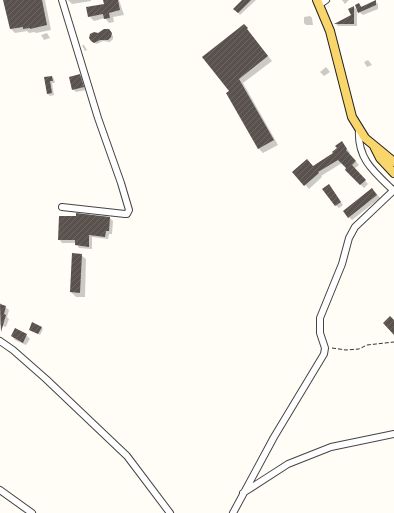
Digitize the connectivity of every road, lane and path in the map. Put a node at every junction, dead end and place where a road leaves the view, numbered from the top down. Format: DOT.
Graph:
graph roads {
  1 [pos="62,0"];
  2 [pos="321,2"];
  3 [pos="359,129"];
  4 [pos="374,145"];
  5 [pos="394,162"];
  6 [pos="394,172"];
  7 [pos="394,190"];
  8 [pos="62,207"];
  9 [pos="0,342"];
  10 [pos="394,342"];
  11 [pos="325,348"];
  12 [pos="394,434"];
  13 [pos="0,490"];
  14 [pos="242,494"];
  15 [pos="32,513"];
  16 [pos="170,513"];
  17 [pos="233,513"];
  1 -- 8 [label="street"];
  2 -- 3 [label="main road"];
  3 -- 4 [label="main road"];
  3 -- 7 [label="street"];
  4 -- 5 [label="main road"];
  4 -- 6 [label="main road"];
  7 -- 11 [label="street"];
  9 -- 16 [label="street"];
  10 -- 11 [label="path"];
  11 -- 14 [label="street"];
  12 -- 14 [label="street"];
  13 -- 15 [label="street"];
  14 -- 17 [label="street"];
}
